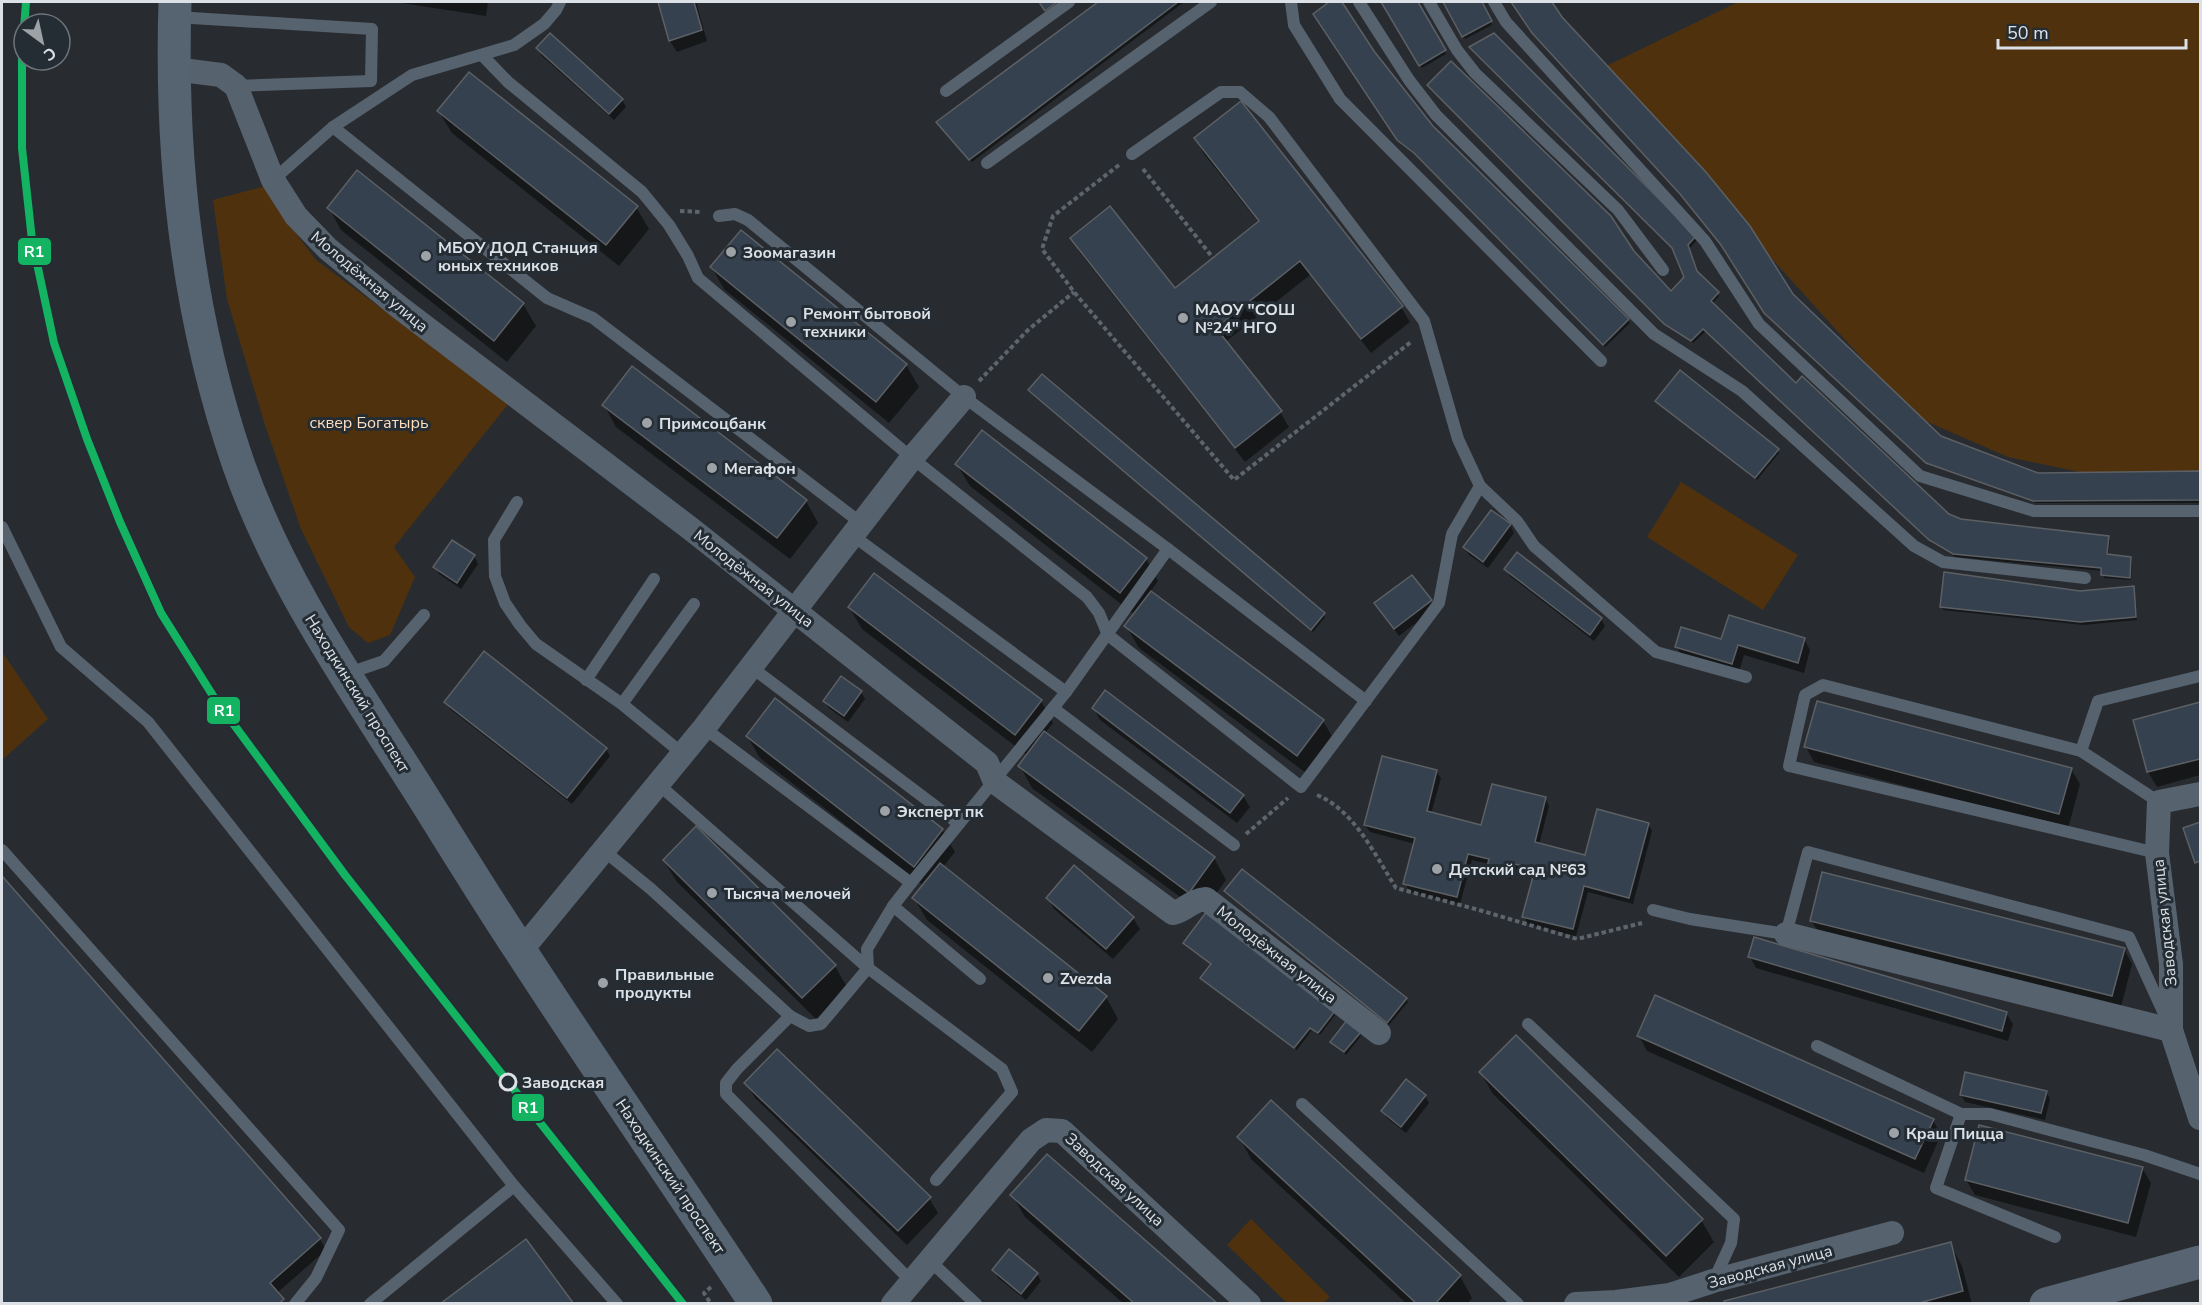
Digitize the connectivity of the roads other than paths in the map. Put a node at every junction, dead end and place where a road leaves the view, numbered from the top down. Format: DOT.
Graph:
graph roads {
  1 [pos="560,2"];
  2 [pos="1070,2"];
  3 [pos="1211,2"];
  4 [pos="1291,2"];
  5 [pos="1359,2"];
  6 [pos="1429,2"];
  7 [pos="1494,2"];
  8 [pos="175,9"];
  9 [pos="482,55"];
  10 [pos="174,69"];
  11 [pos="236,86"];
  12 [pos="946,91"];
  13 [pos="333,127"];
  14 [pos="1132,154"];
  15 [pos="987,163"];
  16 [pos="273,180"];
  17 [pos="719,216"];
  18 [pos="1663,270"];
  19 [pos="1601,361"];
  20 [pos="964,397"];
  21 [pos="912,458"];
  22 [pos="1480,486"];
  23 [pos="517,502"];
  24 [pos="2200,511"];
  25 [pos="2,527"];
  26 [pos="857,529"];
  27 [pos="1168,549"];
  28 [pos="2085,578"];
  29 [pos="654,579"];
  30 [pos="694,604"];
  31 [pos="795,610"];
  32 [pos="424,615"];
  33 [pos="1108,635"];
  34 [pos="751,667"];
  35 [pos="345,674"];
  36 [pos="2200,676"];
  37 [pos="1746,677"];
  38 [pos="586,680"];
  39 [pos="1066,692"];
  40 [pos="1366,701"];
  41 [pos="622,704"];
  42 [pos="1053,708"];
  43 [pos="704,728"];
  44 [pos="2080,751"];
  45 [pos="683,754"];
  46 [pos="995,782"];
  47 [pos="658,784"];
  48 [pos="2200,794"];
  49 [pos="2159,802"];
  50 [pos="959,824"];
  51 [pos="1234,845"];
  52 [pos="2,850"];
  53 [pos="603,850"];
  54 [pos="2157,852"];
  55 [pos="910,883"];
  56 [pos="893,906"];
  57 [pos="1653,910"];
  58 [pos="1786,934"];
  59 [pos="520,952"];
  60 [pos="868,968"];
  61 [pos="980,979"];
  62 [pos="790,1016"];
  63 [pos="1527,1024"];
  64 [pos="2171,1030"];
  65 [pos="1378,1033"];
  66 [pos="1817,1046"];
  67 [pos="1302,1104"];
  68 [pos="1960,1114"];
  69 [pos="2200,1118"];
  70 [pos="2200,1174"];
  71 [pos="936,1180"];
  72 [pos="514,1186"];
  73 [pos="1892,1233"];
  74 [pos="2055,1237"];
  75 [pos="929,1260"];
  76 [pos="2200,1262"];
  77 [pos="911,1281"];
  78 [pos="1713,1281"];
  79 [pos="1671,1299"];
  80 [pos="295,1304"];
  81 [pos="370,1304"];
  82 [pos="617,1304"];
  83 [pos="756,1304"];
  84 [pos="893,1304"];
  85 [pos="976,1304"];
  86 [pos="1249,1304"];
  87 [pos="1518,1304"];
  88 [pos="1576,1304"];
  89 [pos="2046,1304"];
  1 -- 9 [label="lane"];
  2 -- 12 [label="lane"];
  3 -- 15 [label="lane"];
  4 -- 19 [label="lane"];
  5 -- 28 [label="lane"];
  6 -- 18 [label="lane"];
  7 -- 24 [label="lane"];
  8 -- 10 [label="main road, Находкинский проспект"];
  8 -- 11 [label="lane"];
  9 -- 13 [label="lane"];
  9 -- 21 [label="lane"];
  10 -- 11 [label="street"];
  10 -- 35 [label="main road, Находкинский проспект"];
  11 -- 16 [label="street, Молодёжная улица"];
  13 -- 16 [label="lane"];
  13 -- 26 [label="lane"];
  14 -- 22 [label="lane"];
  16 -- 31 [label="street, Молодёжная улица"];
  17 -- 20 [label="lane"];
  20 -- 21 [label="street"];
  20 -- 27 [label="lane"];
  21 -- 26 [label="street"];
  21 -- 33 [label="lane"];
  22 -- 37 [label="lane"];
  22 -- 40 [label="lane"];
  23 -- 38 [label="lane"];
  25 -- 72 [label="lane"];
  26 -- 31 [label="street"];
  26 -- 39 [label="lane"];
  27 -- 33 [label="lane"];
  27 -- 40 [label="lane"];
  29 -- 38 [label="lane"];
  30 -- 41 [label="lane"];
  31 -- 34 [label="street"];
  31 -- 46 [label="street, Молодёжная улица"];
  32 -- 35 [label="lane"];
  33 -- 39 [label="lane"];
  33 -- 40 [label="lane"];
  34 -- 43 [label="street"];
  34 -- 50 [label="lane"];
  35 -- 59 [label="main road, Находкинский проспект"];
  36 -- 44 [label="lane"];
  38 -- 41 [label="lane"];
  39 -- 42 [label="lane"];
  41 -- 45 [label="lane"];
  42 -- 46 [label="lane"];
  42 -- 51 [label="lane"];
  43 -- 45 [label="street"];
  43 -- 55 [label="lane"];
  44 -- 49 [label="lane"];
  44 -- 54 [label="lane"];
  45 -- 47 [label="street"];
  46 -- 50 [label="lane"];
  46 -- 65 [label="street, Молодёжная улица"];
  47 -- 53 [label="street"];
  47 -- 60 [label="lane"];
  48 -- 49 [label="street"];
  49 -- 54 [label="street, Заводская улица"];
  50 -- 55 [label="lane"];
  52 -- 80 [label="lane"];
  53 -- 59 [label="street"];
  53 -- 62 [label="lane"];
  54 -- 64 [label="street, Заводская улица"];
  55 -- 56 [label="lane"];
  56 -- 60 [label="lane"];
  56 -- 61 [label="lane"];
  57 -- 58 [label="lane"];
  58 -- 64 [label="street"];
  58 -- 64 [label="lane"];
  59 -- 83 [label="main road, Находкинский проспект"];
  60 -- 62 [label="lane"];
  60 -- 71 [label="lane"];
  62 -- 77 [label="lane"];
  63 -- 78 [label="lane"];
  64 -- 69 [label="street, Заводская улица"];
  66 -- 68 [label="lane"];
  67 -- 87 [label="lane"];
  68 -- 70 [label="lane"];
  68 -- 74 [label="lane"];
  72 -- 81 [label="lane"];
  72 -- 82 [label="lane"];
  73 -- 78 [label="street, Заводская улица"];
  75 -- 77 [label="street, Заводская улица"];
  75 -- 85 [label="lane"];
  75 -- 86 [label="street, Заводская улица"];
  76 -- 89 [label="main road"];
  77 -- 84 [label="street, Заводская улица"];
  78 -- 79 [label="street, Заводская улица"];
  79 -- 88 [label="street, Заводская улица"];
}
